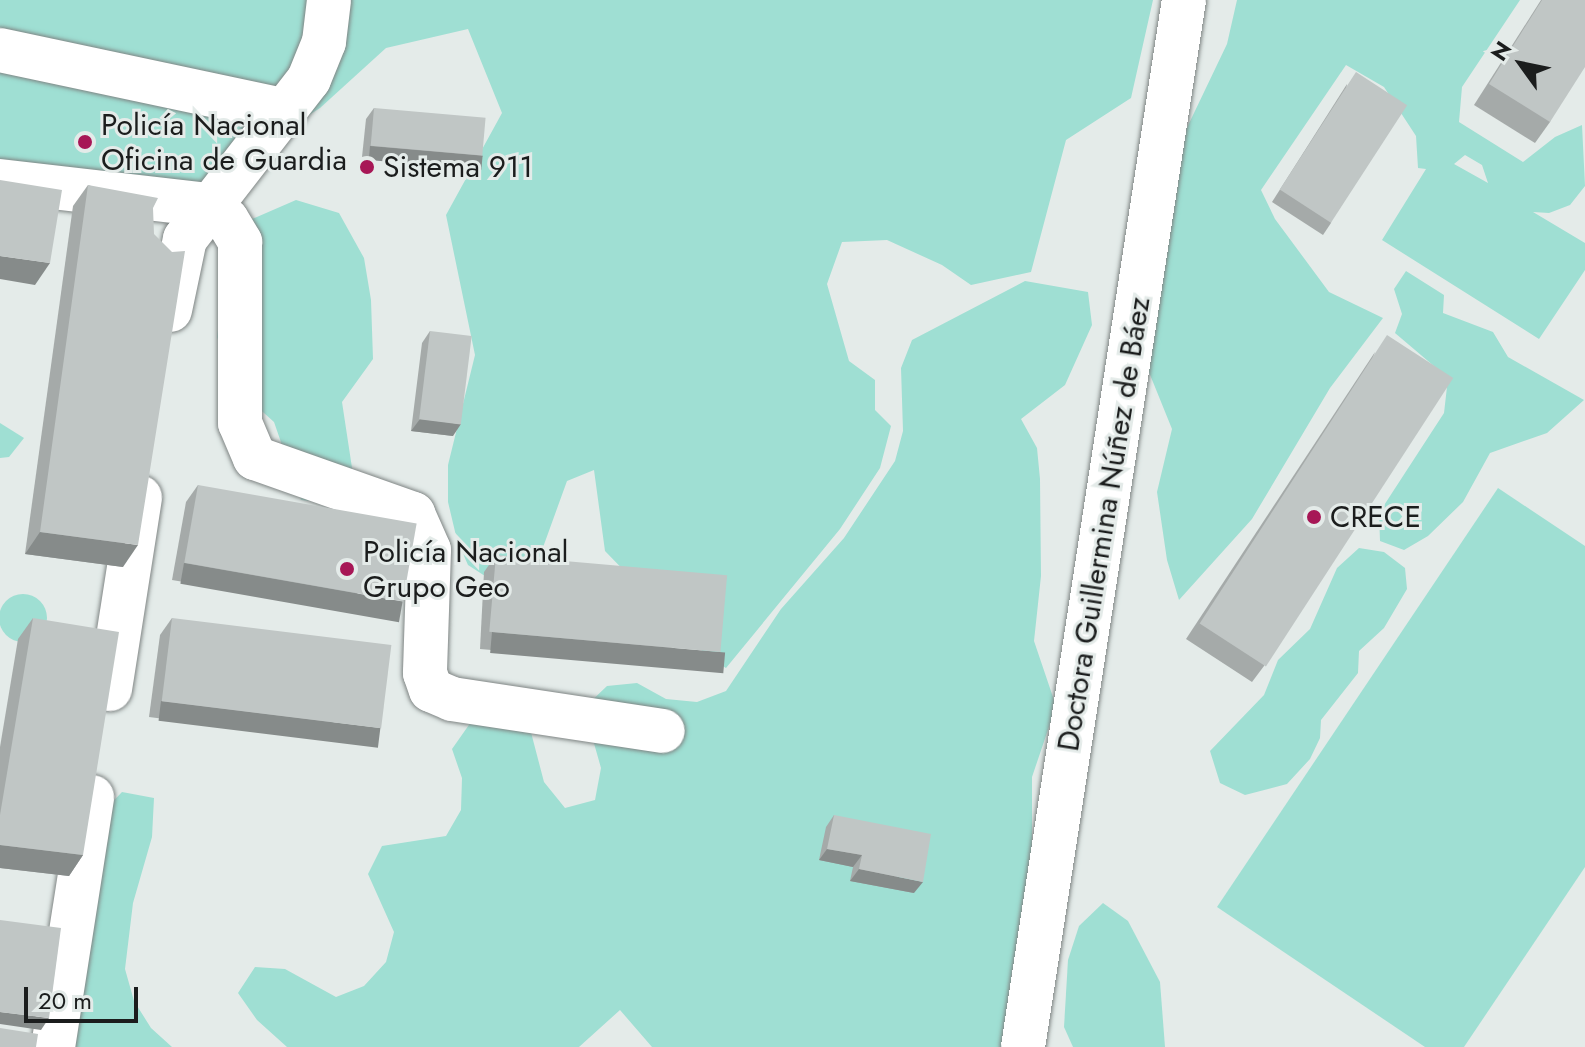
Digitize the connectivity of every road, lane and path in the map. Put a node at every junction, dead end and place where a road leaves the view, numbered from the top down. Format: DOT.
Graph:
graph roads {
  1 [pos="329,0"];
  2 [pos="1184,0"];
  3 [pos="0,50"];
  4 [pos="286,111"];
  5 [pos="0,181"];
  6 [pos="207,205"];
  7 [pos="163,352"];
  8 [pos="146,462"];
  9 [pos="663,731"];
  10 [pos="53,1047"];
  11 [pos="1023,1047"];
  1 -- 4 [label="street"];
  2 -- 11 [label="street, Doctora Guillermina Núñez de Báez"];
  3 -- 4 [label="street"];
  4 -- 6 [label="street"];
  5 -- 6 [label="street"];
  6 -- 7 [label="street"];
  6 -- 9 [label="street"];
  8 -- 10 [label="street"];
}
